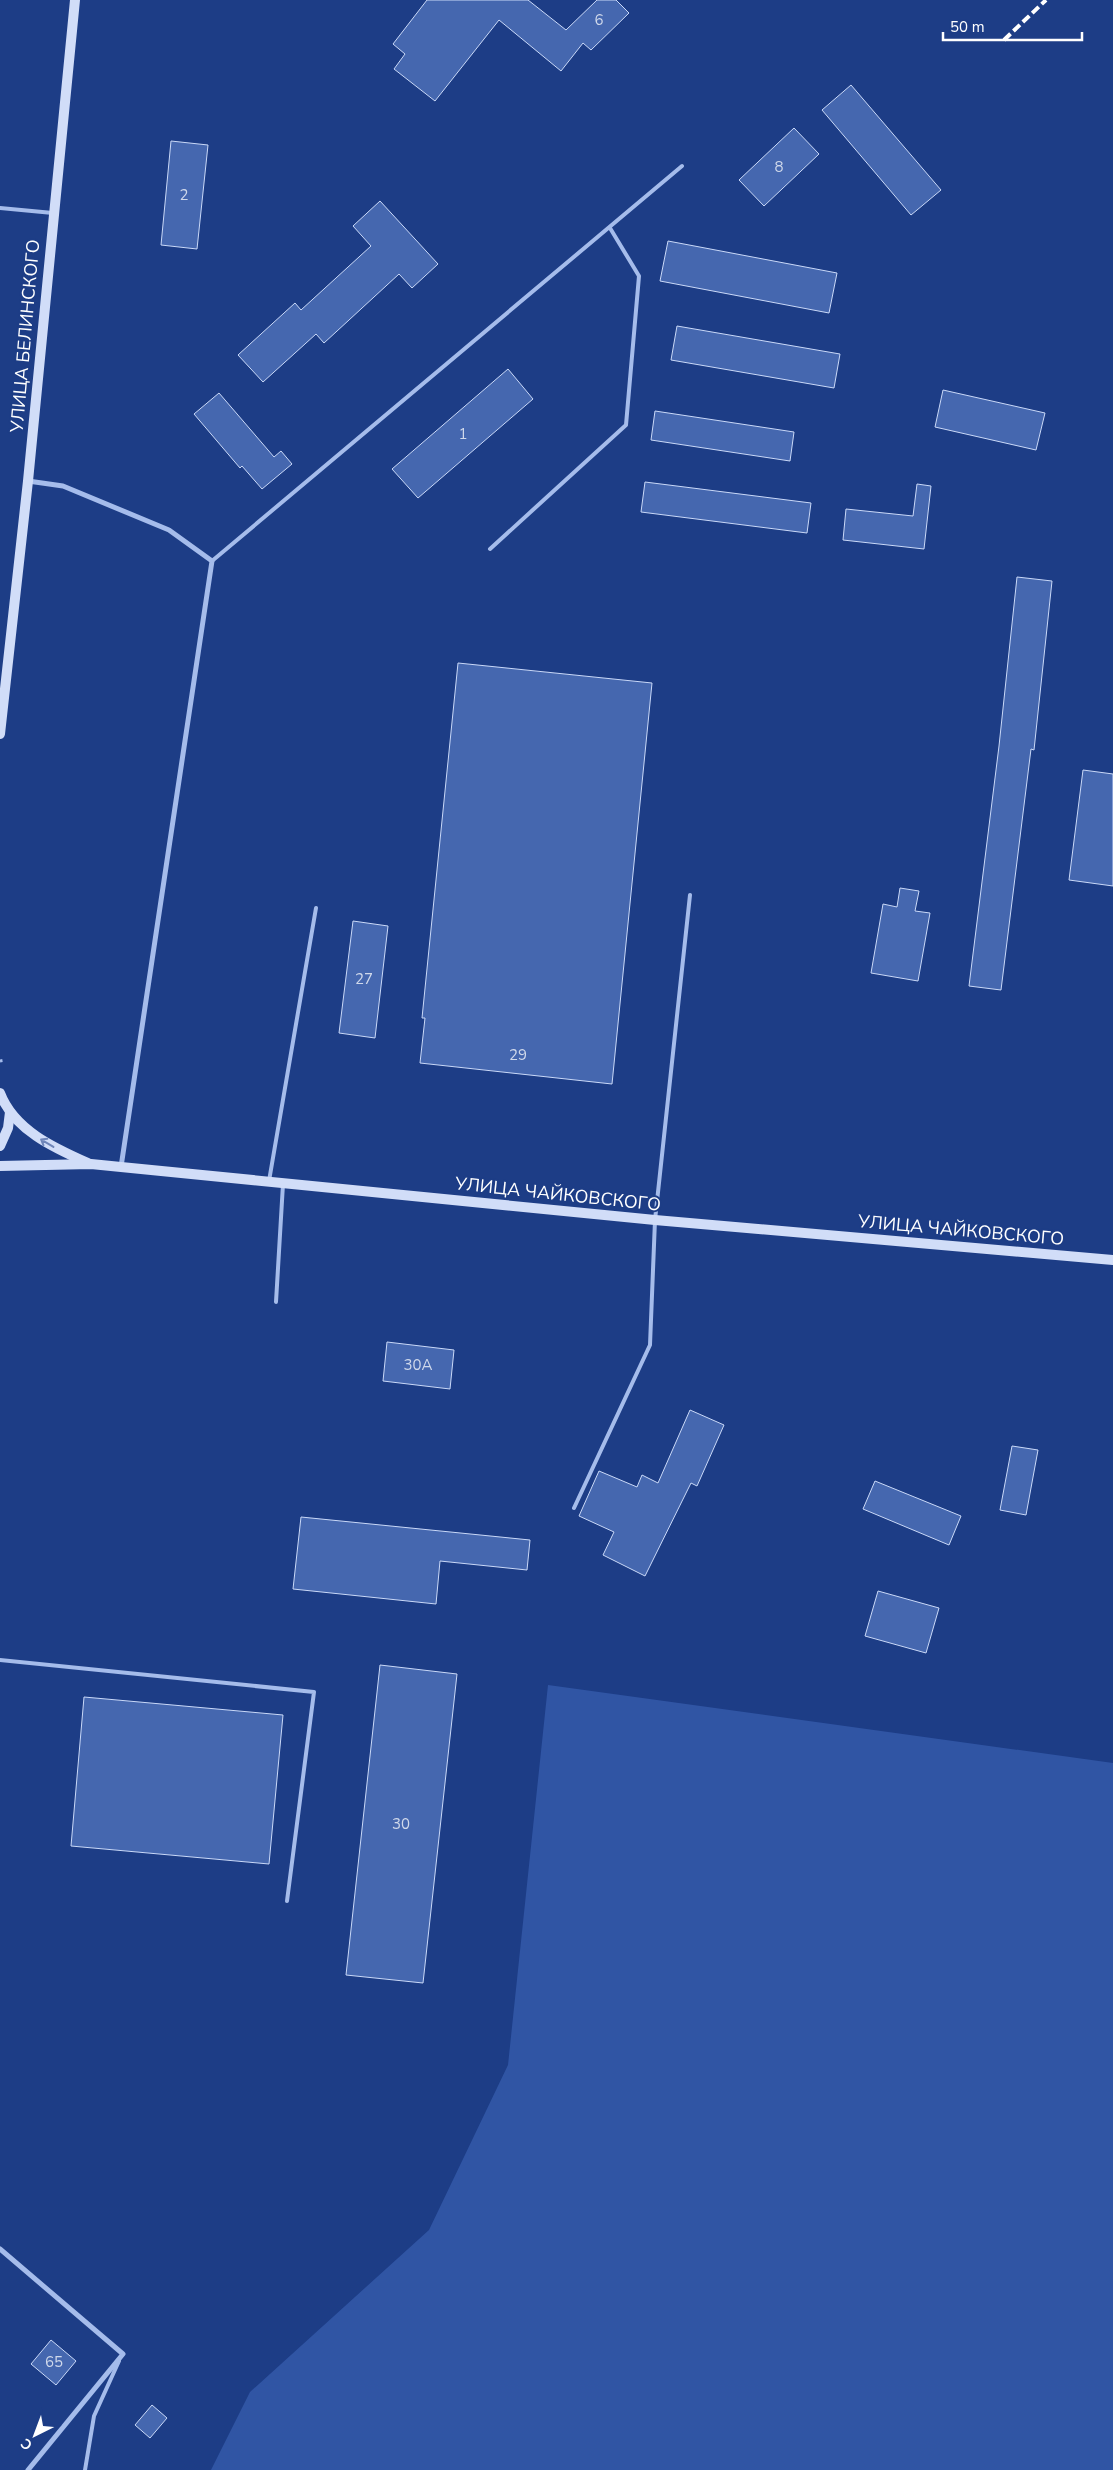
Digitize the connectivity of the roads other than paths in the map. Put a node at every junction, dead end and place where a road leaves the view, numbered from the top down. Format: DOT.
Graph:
graph roads {
  1 [pos="75,0"];
  2 [pos="682,166"];
  3 [pos="0,208"];
  4 [pos="53,213"];
  5 [pos="610,228"];
  6 [pos="28,481"];
  7 [pos="490,549"];
  8 [pos="212,561"];
  9 [pos="0,734"];
  10 [pos="690,895"];
  11 [pos="316,908"];
  12 [pos="1,1097"];
  13 [pos="10,1112"];
  14 [pos="0,1146"];
  15 [pos="91,1164"];
  16 [pos="0,1166"];
  17 [pos="120,1167"];
  18 [pos="269,1181"];
  19 [pos="283,1182"];
  20 [pos="656,1220"];
  21 [pos="1113,1260"];
  22 [pos="276,1302"];
  23 [pos="574,1508"];
  24 [pos="0,1660"];
  25 [pos="287,1901"];
  26 [pos="0,2250"];
  27 [pos="122,2354"];
  28 [pos="28,2470"];
  29 [pos="85,2470"];
  1 -- 4 [label="main road, УЛИЦА БЕЛИНСКОГО"];
  2 -- 5 [label="lane"];
  3 -- 4 [label="lane"];
  4 -- 6 [label="main road, УЛИЦА БЕЛИНСКОГО"];
  5 -- 7 [label="lane"];
  5 -- 8 [label="lane"];
  6 -- 8 [label="street"];
  6 -- 9 [label="main road, УЛИЦА БЕЛИНСКОГО"];
  8 -- 17 [label="street"];
  10 -- 20 [label="lane"];
  11 -- 18 [label="lane"];
  12 -- 13 [label="main road"];
  13 -- 14 [label="main road"];
  15 -- 13 [label="main road, one-way"];
  15 -- 16 [label="main road, УЛИЦА ЧАЙКОВСКОГО"];
  15 -- 17 [label="main road, УЛИЦА ЧАЙКОВСКОГО"];
  17 -- 18 [label="main road, УЛИЦА ЧАЙКОВСКОГО"];
  18 -- 19 [label="main road, УЛИЦА ЧАЙКОВСКОГО"];
  19 -- 20 [label="main road, УЛИЦА ЧАЙКОВСКОГО"];
  19 -- 22 [label="lane"];
  20 -- 21 [label="main road, УЛИЦА ЧАЙКОВСКОГО"];
  20 -- 23 [label="lane"];
  24 -- 25 [label="lane"];
  26 -- 27 [label="street"];
  27 -- 28 [label="street"];
  27 -- 29 [label="lane"];
}
